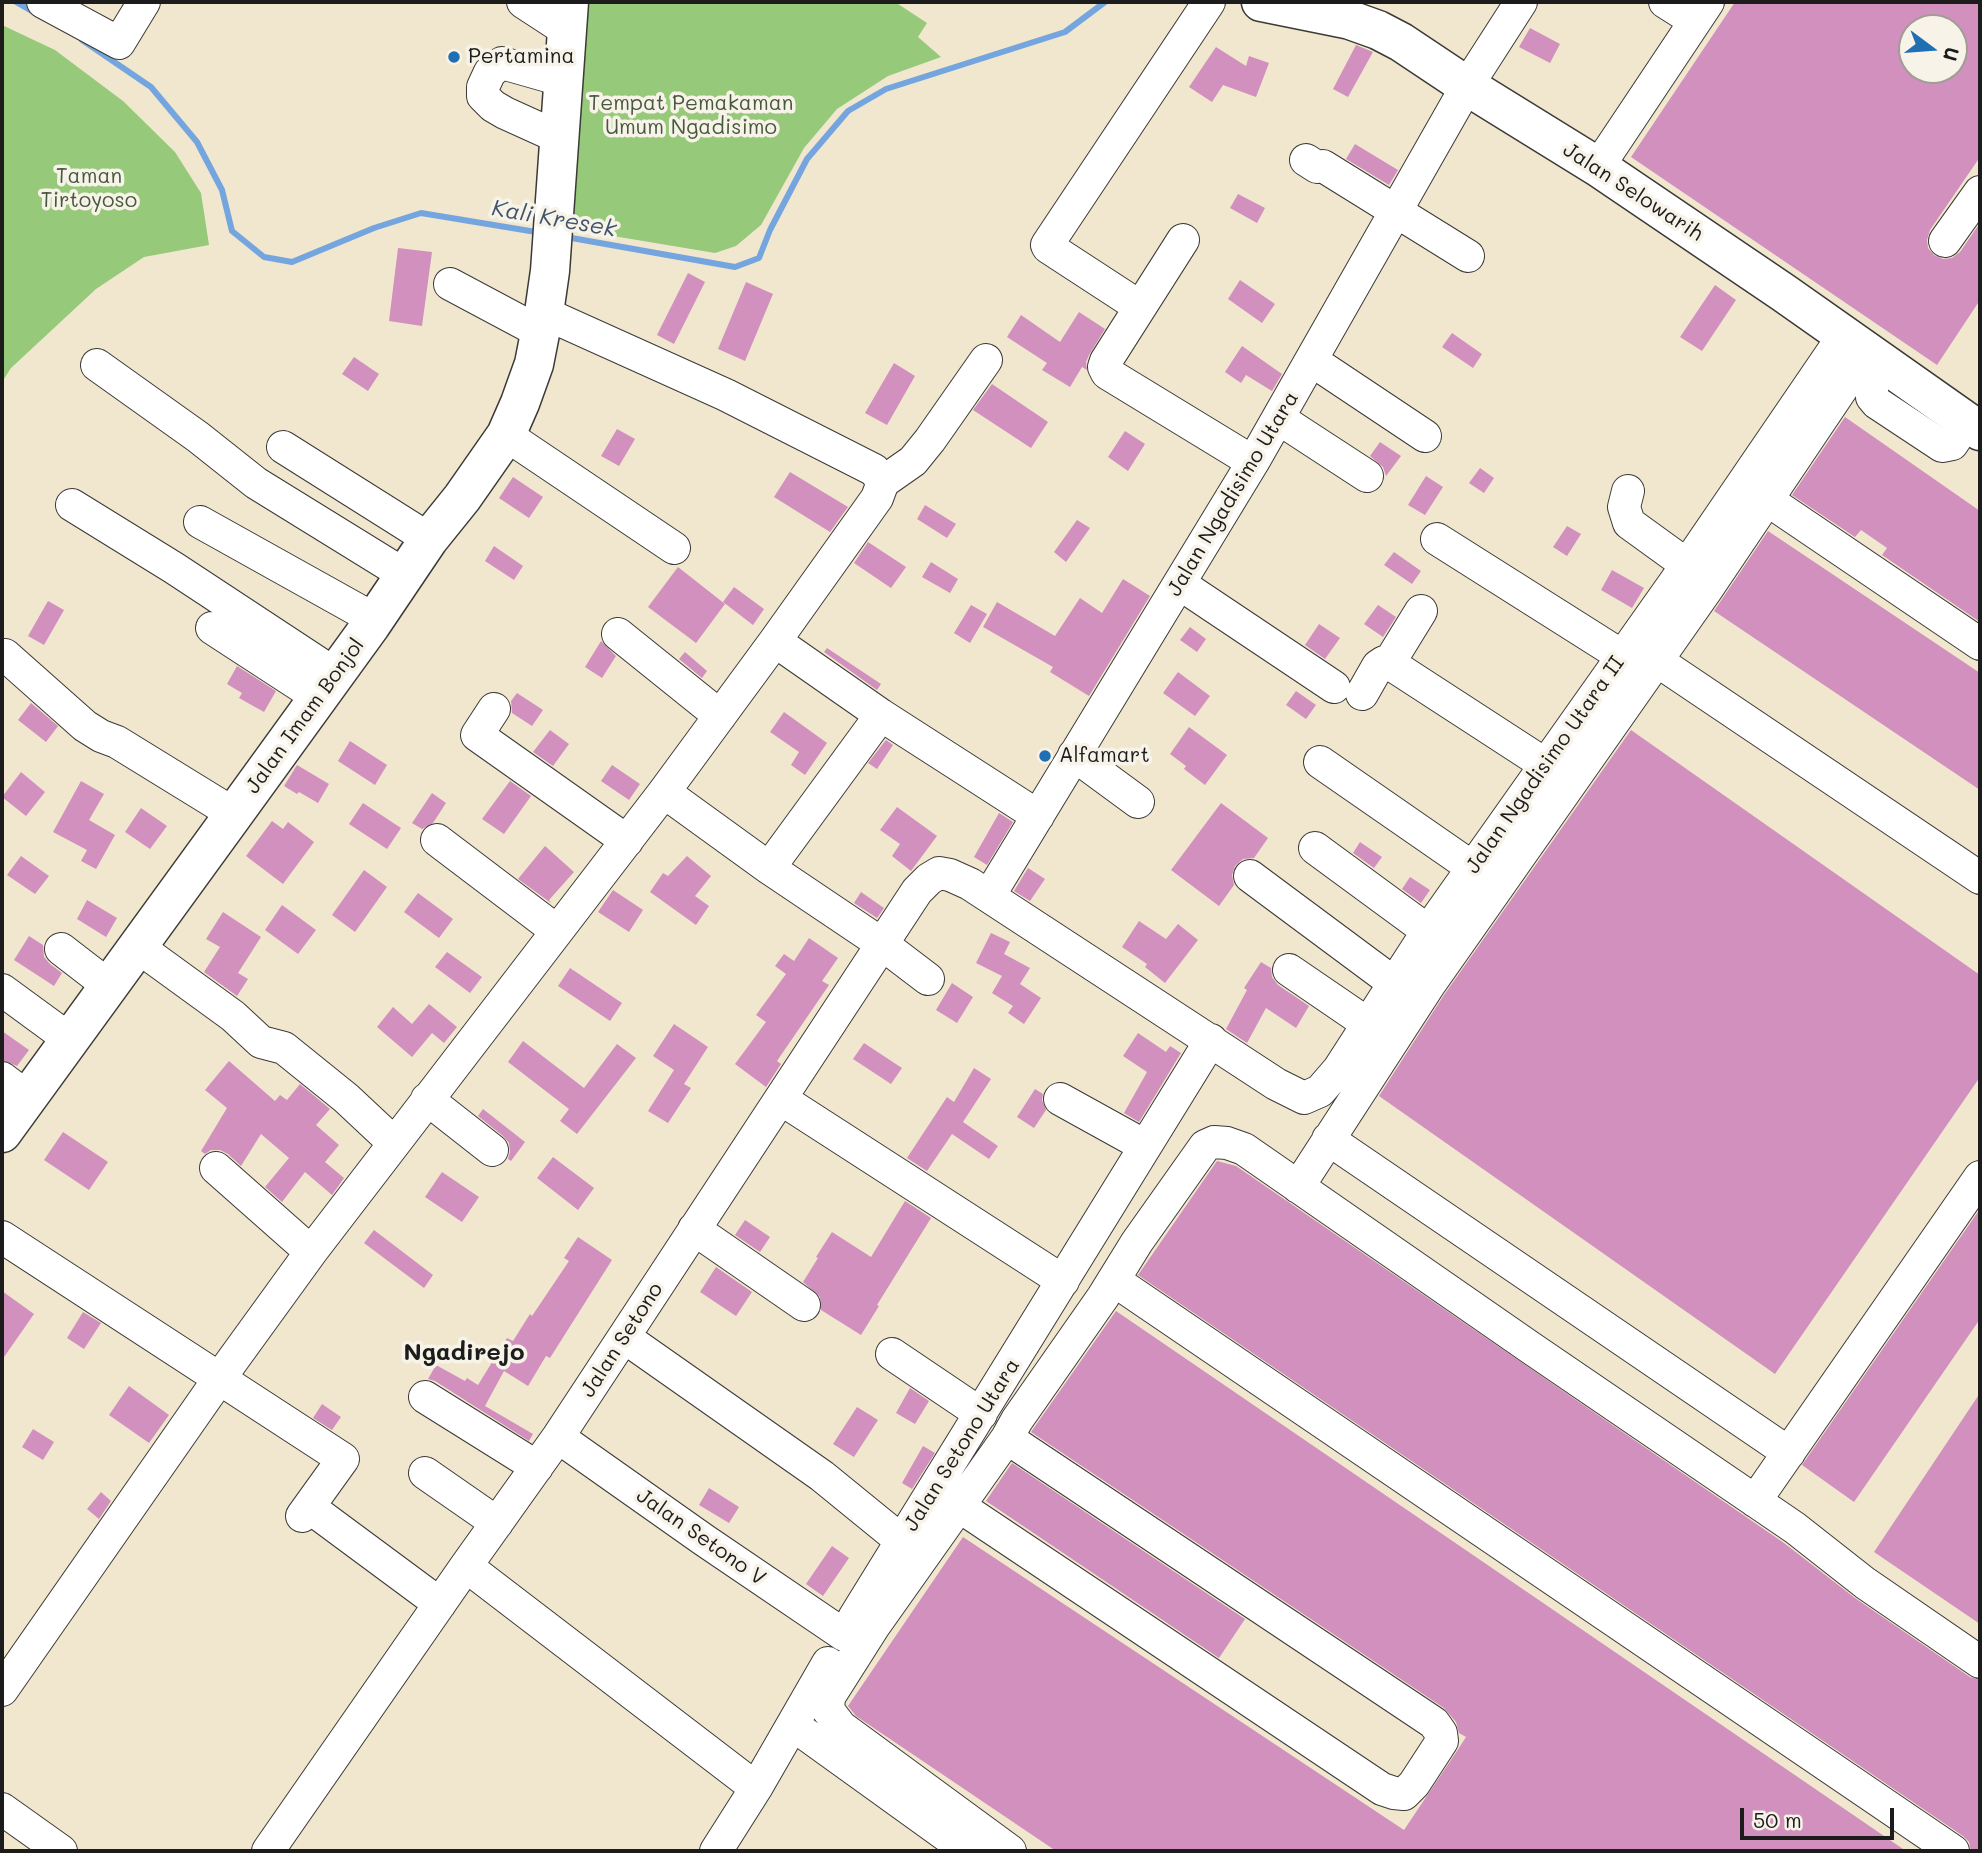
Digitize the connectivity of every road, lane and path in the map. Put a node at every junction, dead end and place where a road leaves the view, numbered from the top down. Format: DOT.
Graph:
graph roads {
  1 [pos="43,2"];
  2 [pos="144,2"];
  3 [pos="523,2"];
  4 [pos="1209,2"];
  5 [pos="1261,2"];
  6 [pos="1521,2"];
  7 [pos="1665,2"];
  8 [pos="1702,11"];
  9 [pos="567,16"];
  10 [pos="562,80"];
  11 [pos="1467,86"];
  12 [pos="558,137"];
  13 [pos="1306,160"];
  14 [pos="1598,167"];
  15 [pos="1980,192"];
  16 [pos="1396,210"];
  17 [pos="1183,240"];
  18 [pos="1945,241"];
  19 [pos="1468,256"];
  20 [pos="450,284"];
  21 [pos="1140,307"];
  22 [pos="542,322"];
  23 [pos="1865,350"];
  24 [pos="986,360"];
  25 [pos="1311,360"];
  26 [pos="97,366"];
  27 [pos="1278,418"];
  28 [pos="1969,433"];
  29 [pos="506,435"];
  30 [pos="1425,436"];
  31 [pos="283,447"];
  32 [pos="1253,462"];
  33 [pos="1367,476"];
  34 [pos="883,482"];
  35 [pos="1628,491"];
  36 [pos="1766,499"];
  37 [pos="72,505"];
  38 [pos="200,522"];
  39 [pos="429,539"];
  40 [pos="1437,539"];
  41 [pos="674,548"];
  42 [pos="1687,565"];
  43 [pos="405,575"];
  44 [pos="1180,584"];
  45 [pos="1421,611"];
  46 [pos="374,619"];
  47 [pos="212,628"];
  48 [pos="618,634"];
  49 [pos="775,642"];
  50 [pos="1980,644"];
  51 [pos="5,655"];
  52 [pos="1622,656"];
  53 [pos="1377,660"];
  54 [pos="1656,660"];
  55 [pos="327,686"];
  56 [pos="495,709"];
  57 [pos="881,715"];
  58 [pos="720,716"];
  59 [pos="1074,755"];
  60 [pos="1320,762"];
  61 [pos="1546,765"];
  62 [pos="664,792"];
  63 [pos="1138,802"];
  64 [pos="234,814"];
  65 [pos="1038,816"];
  66 [pos="437,840"];
  67 [pos="627,841"];
  68 [pos="1315,848"];
  69 [pos="769,868"];
  70 [pos="1473,868"];
  71 [pos="1250,876"];
  72 [pos="1980,878"];
  73 [pos="989,896"];
  74 [pos="557,931"];
  75 [pos="1428,931"];
  76 [pos="882,944"];
  77 [pos="138,947"];
  78 [pos="61,949"];
  79 [pos="1289,970"];
  80 [pos="928,979"];
  81 [pos="1394,983"];
  82 [pos="109,986"];
  83 [pos="2,990"];
  84 [pos="1368,1024"];
  85 [pos="69,1039"];
  86 [pos="1211,1040"];
  87 [pos="14,1087"];
  88 [pos="427,1099"];
  89 [pos="781,1099"];
  90 [pos="1060,1099"];
  91 [pos="2,1133"];
  92 [pos="1328,1139"];
  93 [pos="393,1142"];
  94 [pos="1145,1146"];
  95 [pos="492,1150"];
  96 [pos="216,1168"];
  97 [pos="1980,1177"];
  98 [pos="1298,1187"];
  99 [pos="694,1230"];
  100 [pos="2,1237"];
  101 [pos="311,1252"];
  102 [pos="1063,1281"];
  103 [pos="1115,1281"];
  104 [pos="804,1305"];
  105 [pos="624,1337"];
  106 [pos="892,1354"];
  107 [pos="219,1379"];
  108 [pos="425,1397"];
  109 [pos="981,1414"];
  110 [pos="558,1437"];
  111 [pos="1007,1438"];
  112 [pos="1789,1453"];
  113 [pos="537,1467"];
  114 [pos="425,1472"];
  115 [pos="1755,1501"];
  116 [pos="959,1506"];
  117 [pos="497,1523"];
  118 [pos="903,1542"];
  119 [pos="466,1566"];
  120 [pos="440,1604"];
  121 [pos="844,1635"];
  122 [pos="1980,1662"];
  123 [pos="2,1690"];
  124 [pos="793,1725"];
  125 [pos="756,1788"];
  126 [pos="2,1809"];
  127 [pos="61,1851"];
  128 [pos="268,1851"];
  129 [pos="716,1851"];
  130 [pos="968,1851"];
  131 [pos="1010,1851"];
  132 [pos="1953,1851"];
  1 -- 2 [label="street"];
  3 -- 9 [label="street"];
  4 -- 21 [label="street"];
  5 -- 11 [label="main road, Jalan Selowarih"];
  6 -- 11 [label="street, Jalan Ngadisimo Utara"];
  7 -- 8 [label="street"];
  8 -- 14 [label="street"];
  9 -- 10 [label="main road, Jalan Imam Bonjol"];
  10 -- 12 [label="main road, Jalan Imam Bonjol"];
  10 -- 12 [label="street"];
  11 -- 14 [label="main road, Jalan Selowarih"];
  11 -- 16 [label="street, Jalan Ngadisimo Utara"];
  12 -- 22 [label="main road, Jalan Imam Bonjol"];
  13 -- 16 [label="street"];
  14 -- 23 [label="main road, Jalan Selowarih"];
  15 -- 18 [label="street"];
  16 -- 19 [label="street"];
  16 -- 25 [label="street, Jalan Ngadisimo Utara"];
  17 -- 21 [label="street"];
  20 -- 22 [label="street"];
  21 -- 32 [label="street"];
  22 -- 29 [label="main road, Jalan Imam Bonjol"];
  22 -- 34 [label="street"];
  23 -- 28 [label="main road, Jalan Selowarih"];
  23 -- 36 [label="street"];
  23 -- 42 [label="street, Jalan Ngadisimo Utara II"];
  24 -- 34 [label="street"];
  25 -- 27 [label="street, Jalan Ngadisimo Utara"];
  25 -- 30 [label="street"];
  26 -- 43 [label="street"];
  27 -- 32 [label="street, Jalan Ngadisimo Utara"];
  27 -- 33 [label="street"];
  29 -- 39 [label="main road, Jalan Imam Bonjol"];
  29 -- 41 [label="street"];
  31 -- 39 [label="street"];
  32 -- 44 [label="street, Jalan Ngadisimo Utara"];
  34 -- 49 [label="street"];
  35 -- 42 [label="street"];
  36 -- 50 [label="street"];
  36 -- 54 [label="street"];
  37 -- 55 [label="street"];
  38 -- 46 [label="street"];
  39 -- 43 [label="main road, Jalan Imam Bonjol"];
  40 -- 52 [label="street"];
  42 -- 52 [label="street, Jalan Ngadisimo Utara II"];
  43 -- 46 [label="main road, Jalan Imam Bonjol"];
  44 -- 53 [label="street"];
  44 -- 59 [label="street, Jalan Ngadisimo Utara"];
  45 -- 53 [label="street"];
  46 -- 55 [label="main road, Jalan Imam Bonjol"];
  47 -- 55 [label="street"];
  48 -- 58 [label="street"];
  49 -- 57 [label="street"];
  49 -- 58 [label="street"];
  51 -- 64 [label="street"];
  52 -- 61 [label="street, Jalan Ngadisimo Utara II"];
  53 -- 61 [label="street"];
  54 -- 72 [label="street"];
  54 -- 92 [label="street"];
  55 -- 64 [label="main road, Jalan Imam Bonjol"];
  56 -- 67 [label="street"];
  57 -- 65 [label="street"];
  57 -- 69 [label="street"];
  58 -- 62 [label="street"];
  59 -- 63 [label="street"];
  59 -- 65 [label="street, Jalan Ngadisimo Utara"];
  60 -- 70 [label="street"];
  61 -- 70 [label="street, Jalan Ngadisimo Utara II"];
  62 -- 67 [label="street"];
  62 -- 69 [label="street"];
  64 -- 77 [label="main road, Jalan Imam Bonjol"];
  65 -- 73 [label="street, Jalan Ngadisimo Utara"];
  66 -- 74 [label="street"];
  67 -- 74 [label="street"];
  68 -- 75 [label="street"];
  69 -- 76 [label="street"];
  70 -- 75 [label="street, Jalan Ngadisimo Utara II"];
  71 -- 81 [label="street"];
  73 -- 76 [label="street, Jalan Setono"];
  73 -- 86 [label="street"];
  74 -- 88 [label="street"];
  75 -- 81 [label="street, Jalan Ngadisimo Utara II"];
  76 -- 80 [label="street"];
  76 -- 89 [label="street, Jalan Setono"];
  77 -- 82 [label="main road, Jalan Imam Bonjol"];
  77 -- 93 [label="street"];
  78 -- 82 [label="street"];
  79 -- 84 [label="street"];
  81 -- 84 [label="street, Jalan Ngadisimo Utara II"];
  82 -- 85 [label="main road, Jalan Imam Bonjol"];
  83 -- 85 [label="street"];
  84 -- 86 [label="street, Jalan Ngadisimo Utara II"];
  85 -- 87 [label="main road, Jalan Imam Bonjol"];
  86 -- 94 [label="street, Jalan Setono Utara"];
  87 -- 91 [label="main road, Jalan Imam Bonjol"];
  88 -- 93 [label="street"];
  88 -- 95 [label="street"];
  89 -- 99 [label="street, Jalan Setono"];
  89 -- 102 [label="street"];
  90 -- 94 [label="street"];
  92 -- 98 [label="street"];
  92 -- 112 [label="street"];
  93 -- 101 [label="street"];
  94 -- 102 [label="street, Jalan Setono Utara"];
  96 -- 101 [label="street"];
  97 -- 112 [label="street"];
  98 -- 103 [label="street"];
  98 -- 115 [label="street"];
  99 -- 104 [label="street"];
  99 -- 105 [label="street, Jalan Setono"];
  100 -- 107 [label="street"];
  101 -- 107 [label="street"];
  102 -- 109 [label="street, Jalan Setono Utara"];
  103 -- 111 [label="street"];
  103 -- 132 [label="street"];
  105 -- 110 [label="street, Jalan Setono"];
  105 -- 118 [label="street"];
  106 -- 109 [label="street"];
  107 -- 120 [label="street"];
  107 -- 123 [label="street"];
  108 -- 113 [label="street"];
  109 -- 118 [label="street, Jalan Setono Utara"];
  110 -- 113 [label="street, Jalan Setono"];
  110 -- 121 [label="street, Jalan Setono V"];
  111 -- 116 [label="street"];
  111 -- 116 [label="street"];
  112 -- 115 [label="street"];
  113 -- 117 [label="street, Jalan Setono"];
  114 -- 117 [label="street"];
  115 -- 122 [label="street"];
  116 -- 131 [label="street"];
  117 -- 119 [label="street, Jalan Setono"];
  118 -- 121 [label="street, Jalan Setono Utara"];
  119 -- 120 [label="street, Jalan Setono"];
  119 -- 125 [label="street"];
  120 -- 128 [label="street, Jalan Setono"];
  121 -- 124 [label="street, Jalan Setono Utara"];
  124 -- 125 [label="street, Jalan Setono Utara"];
  124 -- 130 [label="street"];
  125 -- 129 [label="street, Jalan Setono Utara"];
  126 -- 127 [label="street"];
}
